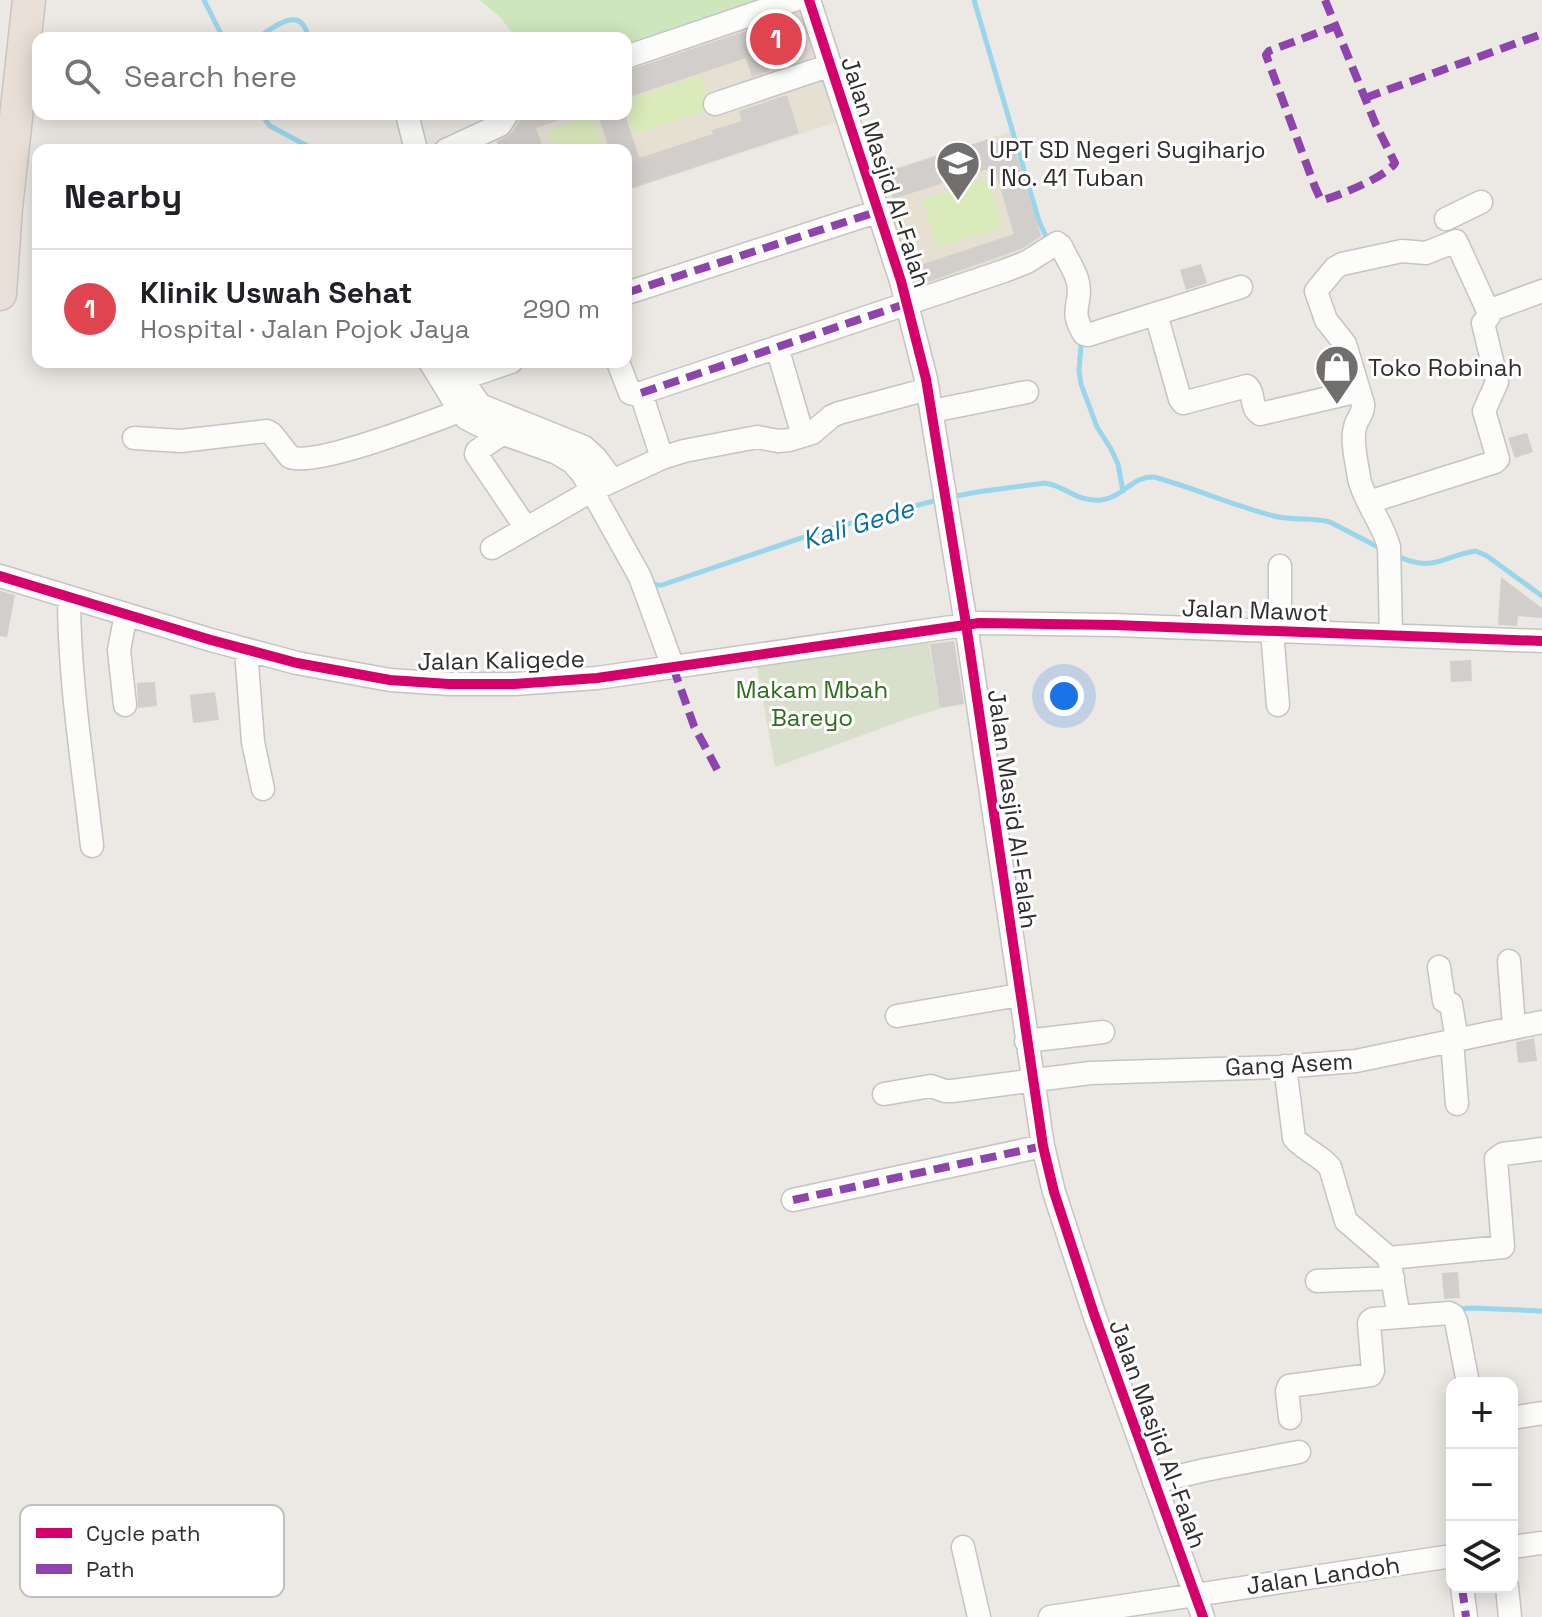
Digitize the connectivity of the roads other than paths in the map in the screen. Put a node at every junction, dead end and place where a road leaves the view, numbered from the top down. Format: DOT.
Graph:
graph roads {
  1 [pos="29,0"];
  2 [pos="794,0"];
  3 [pos="809,0"];
  4 [pos="632,55"];
  5 [pos="831,65"];
  6 [pos="715,104"];
  7 [pos="408,120"];
  8 [pos="503,120"];
  9 [pos="414,144"];
  10 [pos="459,144"];
  11 [pos="5,160"];
  12 [pos="1481,202"];
  13 [pos="879,211"];
  14 [pos="1456,241"];
  15 [pos="1241,287"];
  16 [pos="632,291"];
  17 [pos="1542,291"];
  18 [pos="0,294"];
  19 [pos="908,303"];
  20 [pos="1488,311"];
  21 [pos="1156,314"];
  22 [pos="777,347"];
  23 [pos="434,368"];
  24 [pos="620,368"];
  25 [pos="456,371"];
  26 [pos="1359,391"];
  27 [pos="1027,392"];
  28 [pos="641,393"];
  29 [pos="930,400"];
  30 [pos="460,411"];
  31 [pos="502,434"];
  32 [pos="803,436"];
  33 [pos="134,438"];
  34 [pos="662,458"];
  35 [pos="602,486"];
  36 [pos="1369,502"];
  37 [pos="526,528"];
  38 [pos="492,548"];
  39 [pos="1280,566"];
  40 [pos="0,576"];
  41 [pos="69,597"];
  42 [pos="126,614"];
  43 [pos="966,624"];
  44 [pos="1276,631"];
  45 [pos="1391,635"];
  46 [pos="1542,641"];
  47 [pos="246,650"];
  48 [pos="673,667"];
  49 [pos="125,705"];
  50 [pos="1278,705"];
  51 [pos="263,789"];
  52 [pos="92,846"];
  53 [pos="1509,961"];
  54 [pos="1439,967"];
  55 [pos="1019,995"];
  56 [pos="897,1016"];
  57 [pos="1542,1022"];
  58 [pos="1514,1027"];
  59 [pos="1103,1032"];
  60 [pos="1026,1041"];
  61 [pos="1455,1041"];
  62 [pos="1285,1066"];
  63 [pos="1032,1081"];
  64 [pos="884,1094"];
  65 [pos="1457,1104"];
  66 [pos="1043,1146"];
  67 [pos="1542,1149"];
  68 [pos="793,1200"];
  69 [pos="1391,1268"];
  70 [pos="1317,1281"];
  71 [pos="1400,1316"];
  72 [pos="1467,1377"];
  73 [pos="1542,1413"];
  74 [pos="1518,1417"];
  75 [pos="1290,1418"];
  76 [pos="1299,1452"];
  77 [pos="1154,1482"];
  78 [pos="1542,1543"];
  79 [pos="1518,1546"];
  80 [pos="963,1547"];
  81 [pos="1446,1557"];
  82 [pos="1463,1593"];
  83 [pos="1508,1593"];
  84 [pos="1195,1594"];
  85 [pos="979,1617"];
  86 [pos="1050,1617"];
  87 [pos="1203,1617"];
  88 [pos="1466,1617"];
  89 [pos="1510,1617"];
  1 -- 11 [label="highway"];
  2 -- 4 [label="street"];
  3 -- 5 [label="street, Jalan Masjid Al-Falah"];
  5 -- 6 [label="street"];
  5 -- 13 [label="street, Jalan Masjid Al-Falah"];
  7 -- 9 [label="street"];
  8 -- 10 [label="street"];
  11 -- 18 [label="highway"];
  12 -- 14 [label="street"];
  13 -- 16 [label="street"];
  13 -- 19 [label="street, Jalan Masjid Al-Falah"];
  14 -- 20 [label="street"];
  14 -- 26 [label="street"];
  15 -- 21 [label="street"];
  17 -- 20 [label="street"];
  19 -- 21 [label="street"];
  19 -- 22 [label="street"];
  19 -- 29 [label="street, Jalan Masjid Al-Falah"];
  20 -- 36 [label="street"];
  21 -- 26 [label="street"];
  22 -- 28 [label="street"];
  22 -- 32 [label="street"];
  23 -- 30 [label="street"];
  24 -- 28 [label="street"];
  25 -- 35 [label="street"];
  26 -- 36 [label="street"];
  27 -- 29 [label="street"];
  28 -- 34 [label="street"];
  29 -- 32 [label="street"];
  29 -- 43 [label="street, Jalan Masjid Al-Falah"];
  30 -- 31 [label="street"];
  30 -- 33 [label="street"];
  31 -- 35 [label="street"];
  31 -- 37 [label="street"];
  32 -- 34 [label="street"];
  34 -- 35 [label="street"];
  35 -- 37 [label="street"];
  35 -- 48 [label="street"];
  36 -- 45 [label="street"];
  37 -- 38 [label="street"];
  39 -- 44 [label="street"];
  40 -- 41 [label="street, Jalan Kaligede"];
  41 -- 42 [label="street, Jalan Kaligede"];
  41 -- 52 [label="street"];
  42 -- 47 [label="street, Jalan Kaligede"];
  42 -- 49 [label="street"];
  43 -- 44 [label="street, Jalan Mawot"];
  43 -- 48 [label="street, Jalan Kaligede"];
  43 -- 55 [label="street, Jalan Masjid Al-Falah"];
  44 -- 45 [label="street, Jalan Mawot"];
  44 -- 50 [label="street"];
  45 -- 46 [label="street, Jalan Mawot"];
  47 -- 48 [label="street, Jalan Kaligede"];
  47 -- 51 [label="street"];
  53 -- 58 [label="street"];
  54 -- 61 [label="street"];
  55 -- 56 [label="street"];
  55 -- 60 [label="street, Jalan Masjid Al-Falah"];
  57 -- 58 [label="street, Gang Asem"];
  58 -- 61 [label="street, Gang Asem"];
  59 -- 60 [label="street"];
  60 -- 63 [label="street, Jalan Masjid Al-Falah"];
  61 -- 62 [label="street, Gang Asem"];
  61 -- 65 [label="street"];
  62 -- 63 [label="street, Gang Asem"];
  62 -- 69 [label="street"];
  63 -- 64 [label="street, Gang Asem"];
  63 -- 66 [label="street, Jalan Masjid Al-Falah"];
  66 -- 68 [label="street"];
  66 -- 77 [label="street, Jalan Masjid Al-Falah"];
  67 -- 69 [label="street"];
  69 -- 70 [label="street"];
  69 -- 71 [label="street"];
  71 -- 72 [label="street"];
  71 -- 75 [label="street"];
  73 -- 74 [label="street"];
  76 -- 77 [label="street"];
  77 -- 84 [label="street, Jalan Masjid Al-Falah"];
  78 -- 79 [label="street"];
  80 -- 85 [label="street"];
  81 -- 84 [label="street, Jalan Landoh"];
  82 -- 88 [label="street"];
  83 -- 89 [label="street"];
  84 -- 86 [label="street, Jalan Landoh"];
  84 -- 87 [label="street, Jalan Masjid Al-Falah"];
}
